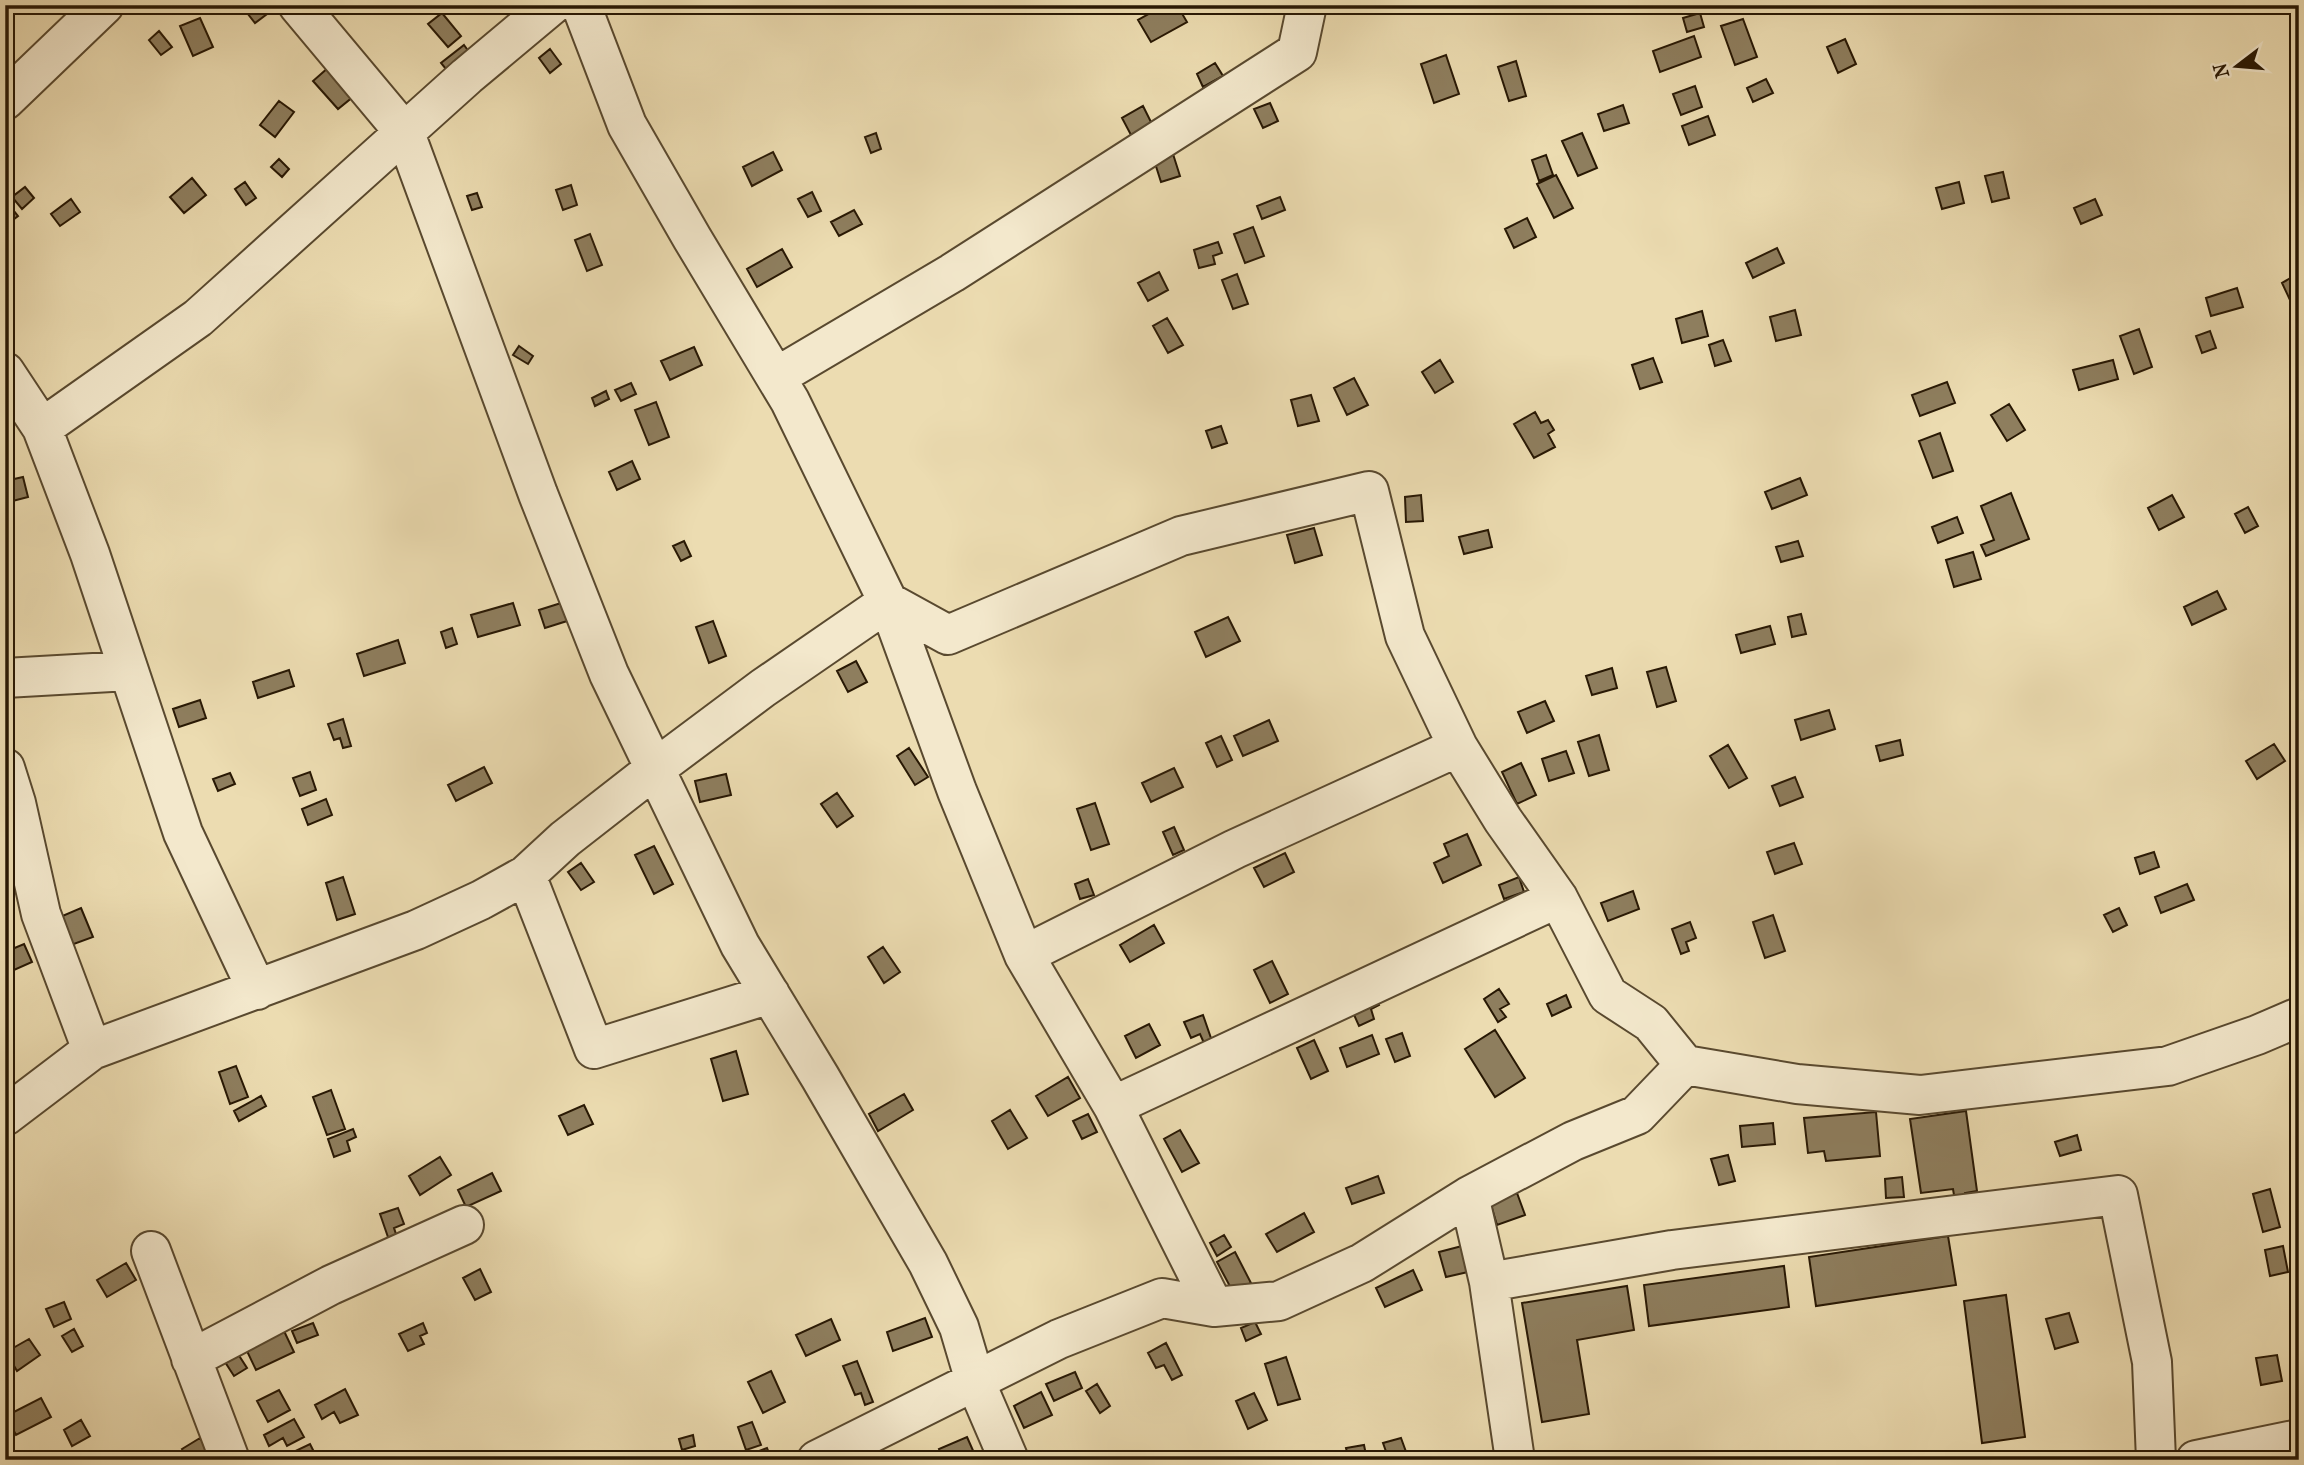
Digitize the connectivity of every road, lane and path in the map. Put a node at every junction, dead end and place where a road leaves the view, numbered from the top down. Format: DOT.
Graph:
graph roads {
  1 [pos="104,5"];
  2 [pos="298,5"];
  3 [pos="552,5"];
  4 [pos="580,5"];
  5 [pos="1307,5"];
  6 [pos="5,100"];
  7 [pos="405,133"];
  8 [pos="5,372"];
  9 [pos="776,377"];
  10 [pos="43,428"];
  11 [pos="888,602"];
  12 [pos="129,671"];
  13 [pos="5,678"];
  14 [pos="1458,747"];
  15 [pos="5,768"];
  16 [pos="656,768"];
  17 [pos="526,876"];
  18 [pos="1558,898"];
  19 [pos="1024,955"];
  20 [pos="257,990"];
  21 [pos="770,994"];
  22 [pos="2299,1017"];
  23 [pos="92,1050"];
  24 [pos="1685,1065"];
  25 [pos="1113,1106"];
  26 [pos="5,1116"];
  27 [pos="1469,1196"];
  28 [pos="464,1224"];
  29 [pos="151,1251"];
  30 [pos="1489,1282"];
  31 [pos="1214,1307"];
  32 [pos="191,1359"];
  33 [pos="975,1381"];
  34 [pos="2299,1439"];
  35 [pos="230,1460"];
  36 [pos="817,1460"];
  37 [pos="1009,1460"];
  38 [pos="1515,1460"];
  39 [pos="2156,1460"];
  40 [pos="2196,1460"];
  1 -- 6 [label="street"];
  2 -- 7 [label="street"];
  3 -- 7 [label="street"];
  4 -- 9 [label="street"];
  5 -- 9 [label="street"];
  7 -- 10 [label="street"];
  7 -- 16 [label="street"];
  8 -- 10 [label="street"];
  9 -- 11 [label="street"];
  10 -- 12 [label="street"];
  11 -- 14 [label="street"];
  11 -- 16 [label="street"];
  11 -- 19 [label="street"];
  12 -- 13 [label="street"];
  12 -- 20 [label="street"];
  14 -- 18 [label="street"];
  14 -- 19 [label="street"];
  15 -- 23 [label="street"];
  16 -- 17 [label="street"];
  16 -- 21 [label="street"];
  17 -- 20 [label="street"];
  17 -- 21 [label="street"];
  18 -- 24 [label="street"];
  18 -- 25 [label="street"];
  19 -- 25 [label="street"];
  20 -- 23 [label="street"];
  21 -- 33 [label="street"];
  22 -- 24 [label="street"];
  23 -- 26 [label="street"];
  24 -- 27 [label="street"];
  25 -- 31 [label="street"];
  27 -- 30 [label="street"];
  27 -- 31 [label="street"];
  28 -- 32 [label="street"];
  29 -- 32 [label="street"];
  30 -- 38 [label="street"];
  30 -- 39 [label="street"];
  31 -- 33 [label="street"];
  32 -- 35 [label="street"];
  33 -- 36 [label="street"];
  33 -- 37 [label="street"];
  34 -- 40 [label="street"];
}
